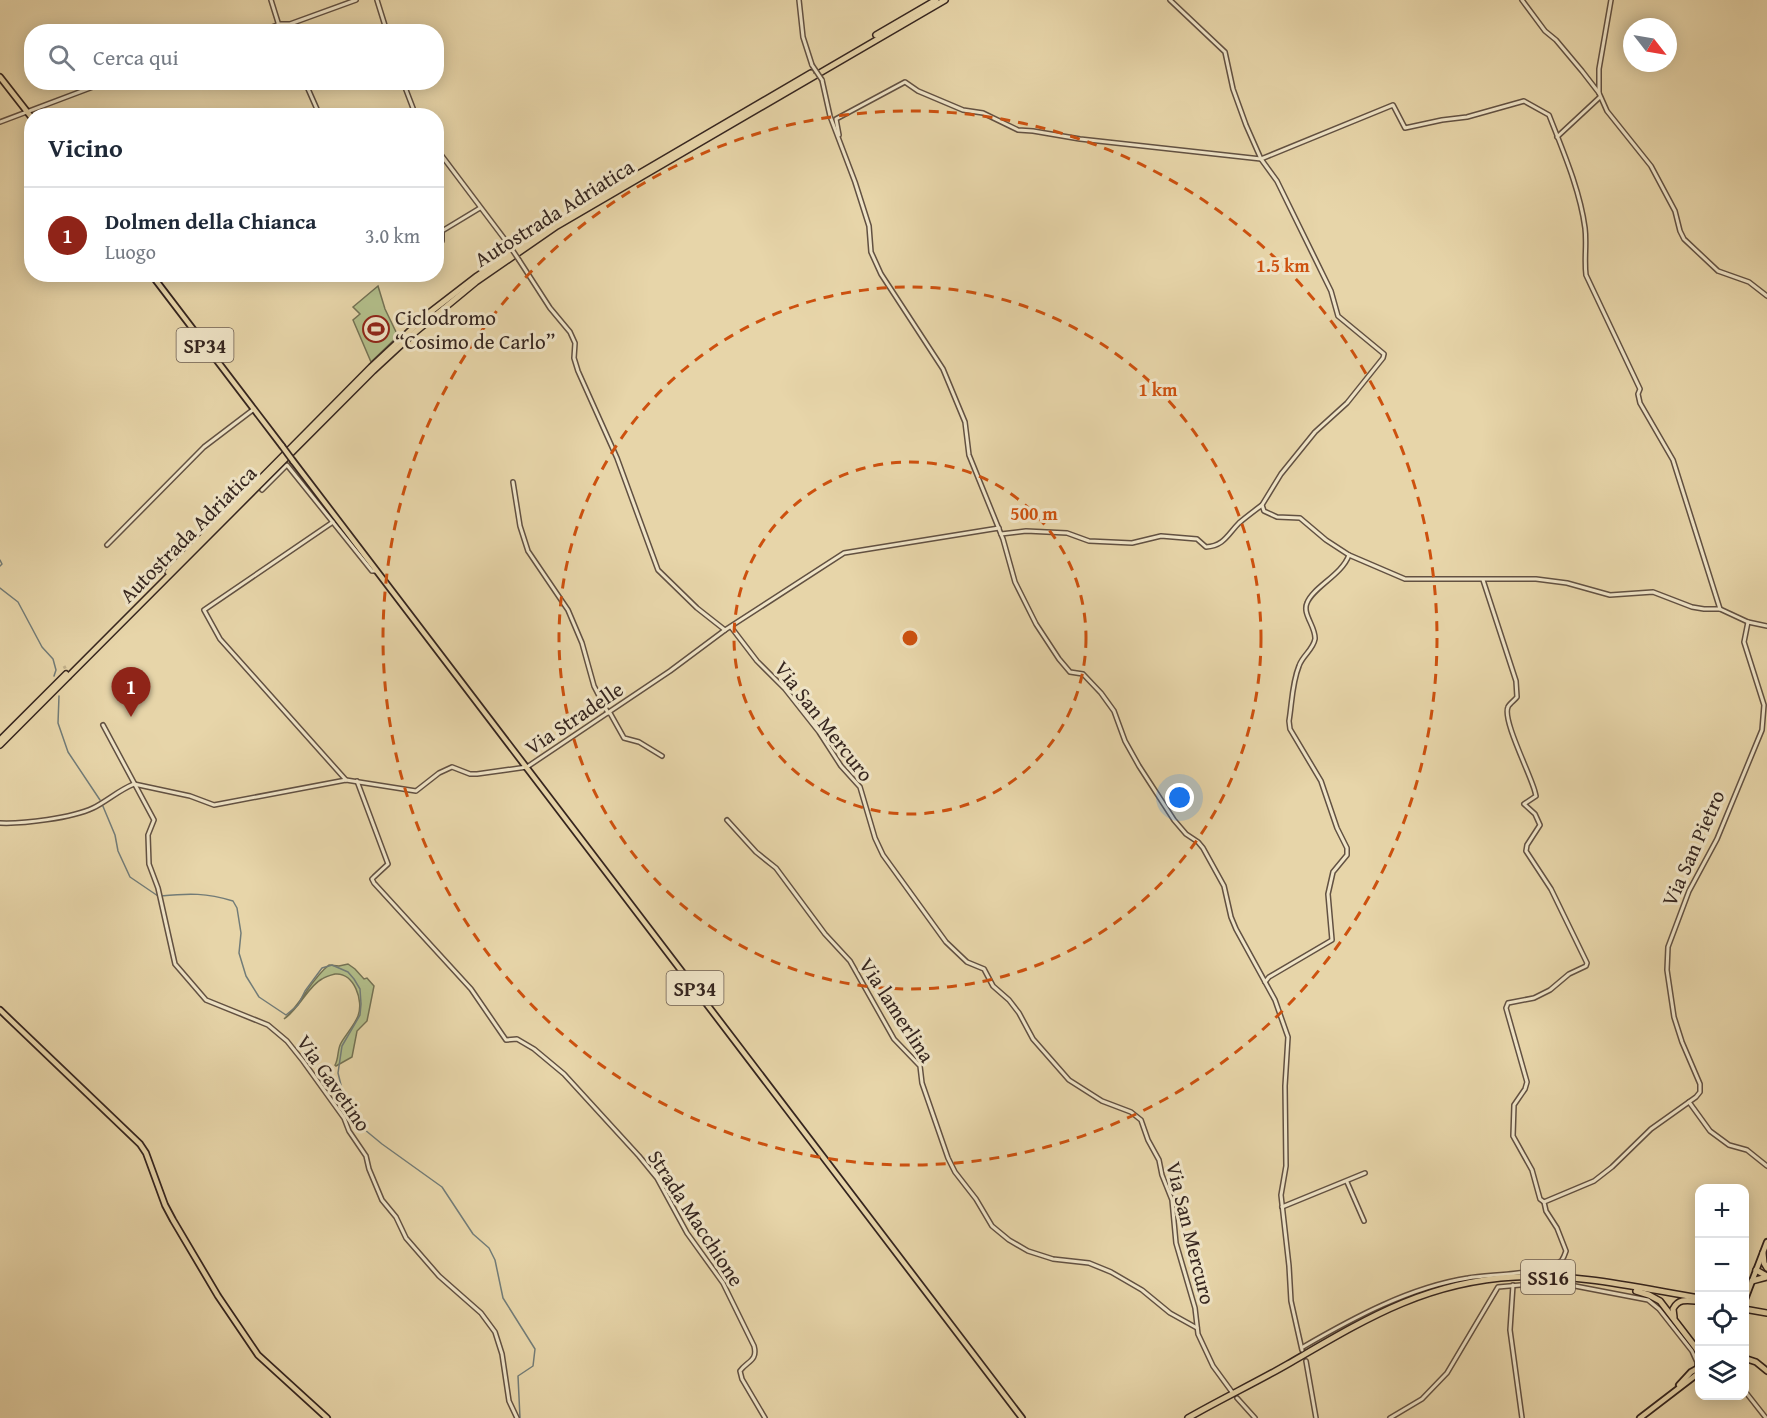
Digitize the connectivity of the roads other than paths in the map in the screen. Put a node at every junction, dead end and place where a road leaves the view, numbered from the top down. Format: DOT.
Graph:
graph roads {
  1 [pos="271,0"];
  2 [pos="356,0"];
  3 [pos="377,0"];
  4 [pos="799,0"];
  5 [pos="936,0"];
  6 [pos="945,0"];
  7 [pos="1170,0"];
  8 [pos="1522,0"];
  9 [pos="1611,0"];
  10 [pos="280,24"];
  11 [pos="384,24"];
  12 [pos="0,77"];
  13 [pos="84,90"];
  14 [pos="309,90"];
  15 [pos="406,90"];
  16 [pos="1600,95"];
  17 [pos="24,108"];
  18 [pos="34,108"];
  19 [pos="316,108"];
  20 [pos="413,108"];
  21 [pos="24,112"];
  22 [pos="0,122"];
  23 [pos="1557,137"];
  24 [pos="844,155"];
  25 [pos="444,159"];
  26 [pos="1261,159"];
  27 [pos="480,208"];
  28 [pos="444,230"];
  29 [pos="157,282"];
  30 [pos="1767,296"];
  31 [pos="254,409"];
  32 [pos="513,482"];
  33 [pos="262,490"];
  34 [pos="1262,505"];
  35 [pos="333,522"];
  36 [pos="999,528"];
  37 [pos="1001,534"];
  38 [pos="107,545"];
  39 [pos="1349,555"];
  40 [pos="377,571"];
  41 [pos="1483,580"];
  42 [pos="1720,609"];
  43 [pos="1748,622"];
  44 [pos="1767,626"];
  45 [pos="731,627"];
  46 [pos="725,630"];
  47 [pos="608,713"];
  48 [pos="103,725"];
  49 [pos="0,740"];
  50 [pos="0,745"];
  51 [pos="662,756"];
  52 [pos="527,767"];
  53 [pos="346,780"];
  54 [pos="357,781"];
  55 [pos="134,784"];
  56 [pos="727,820"];
  57 [pos="0,823"];
  58 [pos="1265,982"];
  59 [pos="0,1010"];
  60 [pos="1689,1102"];
  61 [pos="1767,1166"];
  62 [pos="1365,1173"];
  63 [pos="1347,1182"];
  64 [pos="1544,1202"];
  65 [pos="1282,1207"];
  66 [pos="1364,1221"];
  67 [pos="1767,1243"];
  68 [pos="1763,1253"];
  69 [pos="1756,1270"];
  70 [pos="1767,1270"];
  71 [pos="1767,1276"];
  72 [pos="1752,1281"];
  73 [pos="1513,1285"];
  74 [pos="1748,1292"];
  75 [pos="1633,1293"];
  76 [pos="1695,1299"];
  77 [pos="1695,1299"];
  78 [pos="1695,1300"];
  79 [pos="1399,1305"];
  80 [pos="1749,1308"];
  81 [pos="1767,1311"];
  82 [pos="1674,1319"];
  83 [pos="1197,1328"];
  84 [pos="1696,1346"];
  85 [pos="1695,1356"];
  86 [pos="1749,1357"];
  87 [pos="1306,1361"];
  88 [pos="1767,1369"];
  89 [pos="1695,1372"];
  90 [pos="1232,1392"];
  91 [pos="1749,1396"];
  92 [pos="1237,1398"];
  93 [pos="327,1418"];
  94 [pos="517,1418"];
  95 [pos="765,1418"];
  96 [pos="1022,1418"];
  97 [pos="1188,1418"];
  98 [pos="1195,1418"];
  99 [pos="1255,1418"];
  100 [pos="1316,1418"];
  101 [pos="1390,1418"];
  102 [pos="1522,1418"];
  103 [pos="1640,1418"];
  104 [pos="1766,1418"];
  1 -- 10 [label="street"];
  2 -- 10 [label="street"];
  3 -- 11 [label="street"];
  4 -- 24 [label="street, bridge"];
  5 -- 49 [label="highway, Autostrada Adriatica"];
  6 -- 50 [label="highway, Autostrada Adriatica"];
  7 -- 26 [label="street"];
  8 -- 16 [label="street"];
  9 -- 16 [label="street"];
  12 -- 17 [label="main road"];
  13 -- 18 [label="street"];
  14 -- 19 [label="street"];
  15 -- 20 [label="street"];
  16 -- 23 [label="street"];
  16 -- 30 [label="street"];
  21 -- 22 [label="street"];
  23 -- 26 [label="street"];
  23 -- 42 [label="street"];
  24 -- 26 [label="street"];
  24 -- 36 [label="street"];
  25 -- 27 [label="street"];
  26 -- 34 [label="street"];
  27 -- 28 [label="street"];
  27 -- 46 [label="street, bridge"];
  29 -- 31 [label="main road, SP34"];
  31 -- 38 [label="street"];
  31 -- 40 [label="main road, SP34, bridge"];
  32 -- 47 [label="street"];
  33 -- 35 [label="street"];
  34 -- 37 [label="street"];
  34 -- 39 [label="street"];
  35 -- 40 [label="street"];
  35 -- 53 [label="street"];
  36 -- 37 [label="street"];
  36 -- 45 [label="street, Via Stradelle"];
  37 -- 58 [label="street"];
  39 -- 41 [label="street"];
  39 -- 58 [label="street"];
  40 -- 52 [label="main road, SP34"];
  41 -- 42 [label="street"];
  41 -- 64 [label="street"];
  42 -- 43 [label="street"];
  43 -- 44 [label="street"];
  43 -- 60 [label="street, Via San Pietro"];
  45 -- 46 [label="street, Via Stradelle"];
  45 -- 83 [label="street, Via San Mercuro"];
  46 -- 47 [label="street, Via Stradelle"];
  47 -- 51 [label="street"];
  47 -- 52 [label="street, Via Stradelle"];
  48 -- 55 [label="street, Via Gavetino"];
  52 -- 54 [label="street, Via Stradelle"];
  52 -- 96 [label="main road, SP34"];
  53 -- 54 [label="street, Via Stradelle"];
  53 -- 55 [label="street, Via Stradelle"];
  54 -- 95 [label="street, Strada Macchione"];
  55 -- 57 [label="street"];
  55 -- 94 [label="street, Via Gavetino"];
  56 -- 83 [label="street, Via lamerlina"];
  58 -- 65 [label="street"];
  59 -- 93 [label="main road"];
  60 -- 61 [label="street"];
  60 -- 64 [label="street"];
  62 -- 63 [label="street"];
  63 -- 65 [label="street"];
  63 -- 66 [label="street"];
  64 -- 65 [label="street"];
  67 -- 68 [label="main road"];
  68 -- 69 [label="main road"];
  68 -- 70 [label="highway"];
  69 -- 70 [label="highway"];
  69 -- 71 [label="highway"];
  69 -- 72 [label="main road"];
  71 -- 72 [label="highway"];
  72 -- 74 [label="main road"];
  73 -- 75 [label="street"];
  73 -- 101 [label="street"];
  73 -- 102 [label="street"];
  75 -- 76 [label="highway, SS16"];
  75 -- 79 [label="highway, SS16"];
  75 -- 82 [label="highway, SS16"];
  75 -- 85 [label="street"];
  77 -- 79 [label="highway, SS16"];
  78 -- 82 [label="highway"];
  79 -- 97 [label="highway, SS16"];
  79 -- 98 [label="highway, SS16"];
  80 -- 81 [label="highway"];
  82 -- 84 [label="highway, SS16"];
  83 -- 90 [label="street, Via San Mercuro"];
  86 -- 88 [label="main road"];
  87 -- 100 [label="street"];
  89 -- 103 [label="main road"];
  91 -- 104 [label="street"];
  92 -- 99 [label="street"];
}
